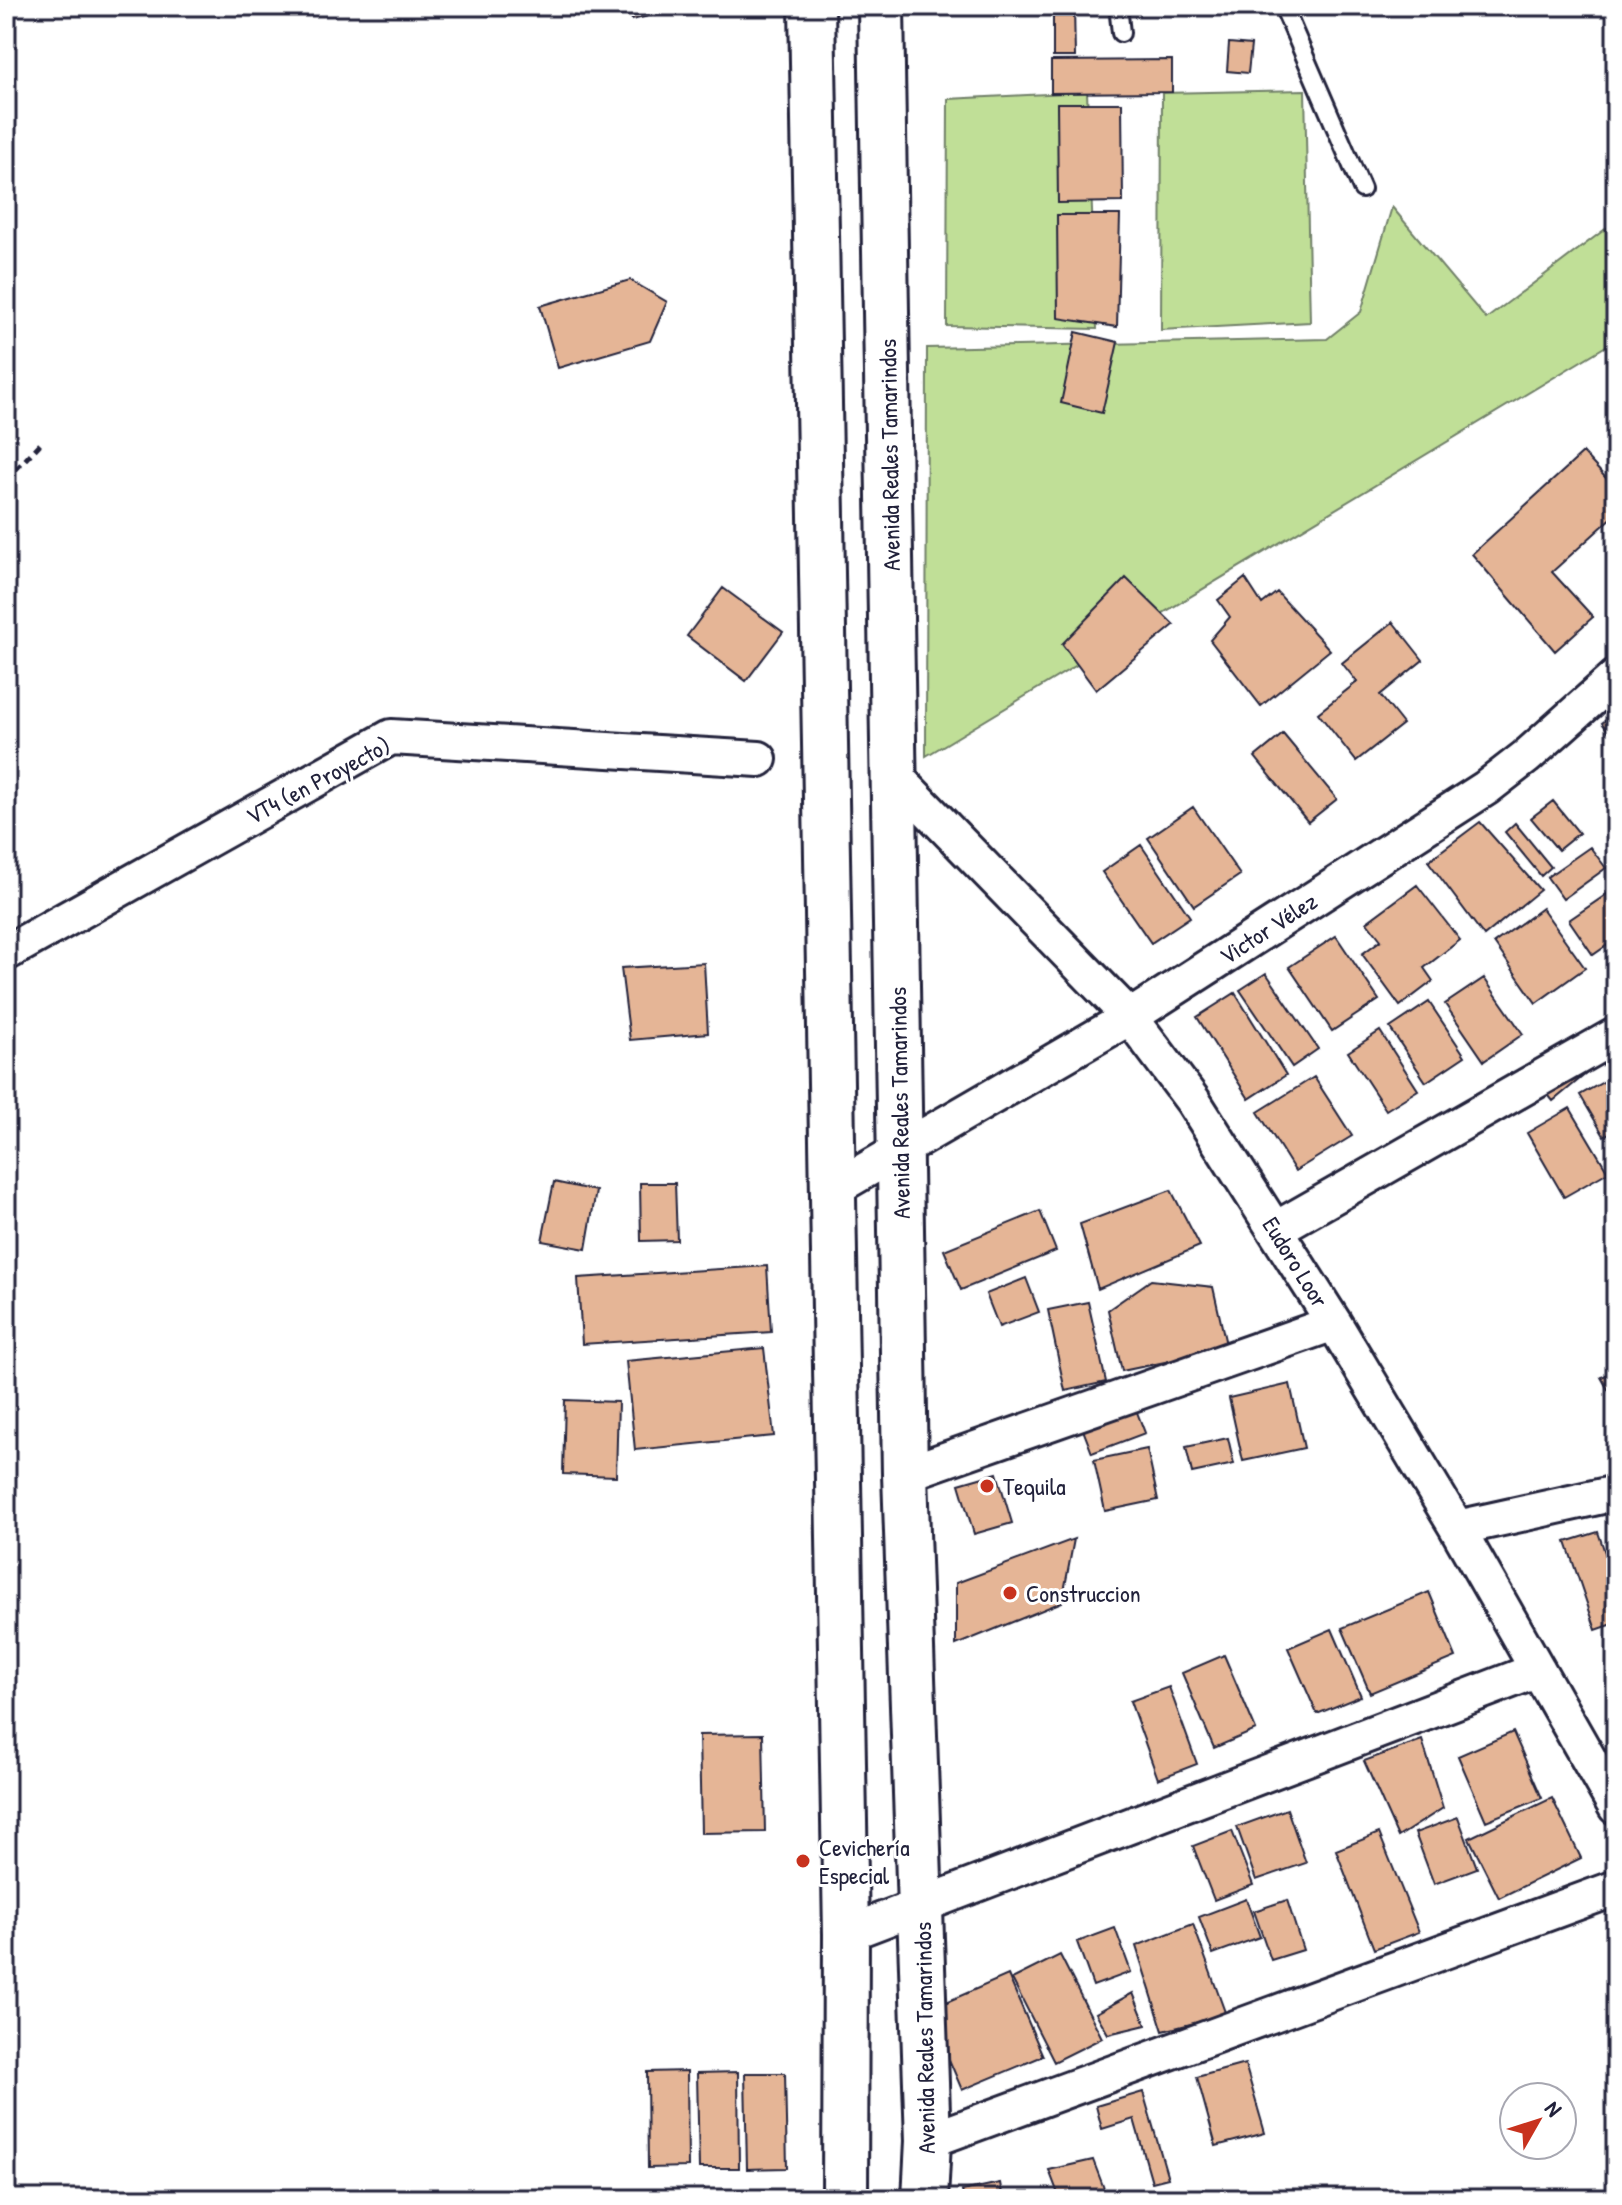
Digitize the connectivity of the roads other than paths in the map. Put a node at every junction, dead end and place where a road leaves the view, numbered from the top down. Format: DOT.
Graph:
graph roads {
  1 [pos="812,6"];
  2 [pos="881,6"];
  3 [pos="1118,6"];
  4 [pos="1283,6"];
  5 [pos="1121,33"];
  6 [pos="1362,189"];
  7 [pos="1616,677"];
  8 [pos="759,759"];
  9 [pos="895,776"];
  10 [pos="6,953"];
  11 [pos="1130,1017"];
  12 [pos="1616,1035"];
  13 [pos="900,1150"];
  14 [pos="835,1188"];
  15 [pos="1276,1229"];
  16 [pos="1334,1323"];
  17 [pos="905,1474"];
  18 [pos="1616,1493"];
  19 [pos="1457,1528"];
  20 [pos="1538,1670"];
  21 [pos="1616,1807"];
  22 [pos="1616,1888"];
  23 [pos="921,1905"];
  24 [pos="846,1934"];
  25 [pos="928,2141"];
  26 [pos="845,2199"];
  27 [pos="925,2199"];
  1 -- 14 [label="main road"];
  2 -- 9 [label="main road, Avenida Reales Tamarindos"];
  3 -- 5 [label="lane"];
  4 -- 6 [label="lane"];
  7 -- 11 [label="street, Victor Vélez"];
  8 -- 10 [label="street, VT4 (en Proyecto)"];
  9 -- 11 [label="street, Eudoro Loor"];
  9 -- 13 [label="main road, Avenida Reales Tamarindos"];
  11 -- 13 [label="street, Victor Vélez"];
  11 -- 15 [label="street, Eudoro Loor"];
  12 -- 15 [label="street"];
  13 -- 14 [label="street, Victor Vélez"];
  13 -- 17 [label="main road, Avenida Reales Tamarindos"];
  14 -- 24 [label="main road"];
  15 -- 16 [label="street, Eudoro Loor"];
  16 -- 17 [label="street"];
  16 -- 19 [label="street, Eudoro Loor"];
  17 -- 23 [label="main road, Avenida Reales Tamarindos"];
  18 -- 19 [label="street"];
  19 -- 20 [label="street, Eudoro Loor"];
  20 -- 21 [label="street, Eudoro Loor"];
  20 -- 23 [label="street"];
  22 -- 25 [label="street"];
  23 -- 24 [label="street"];
  23 -- 25 [label="main road, Avenida Reales Tamarindos"];
  24 -- 26 [label="main road"];
  25 -- 27 [label="main road, Avenida Reales Tamarindos"];
}
